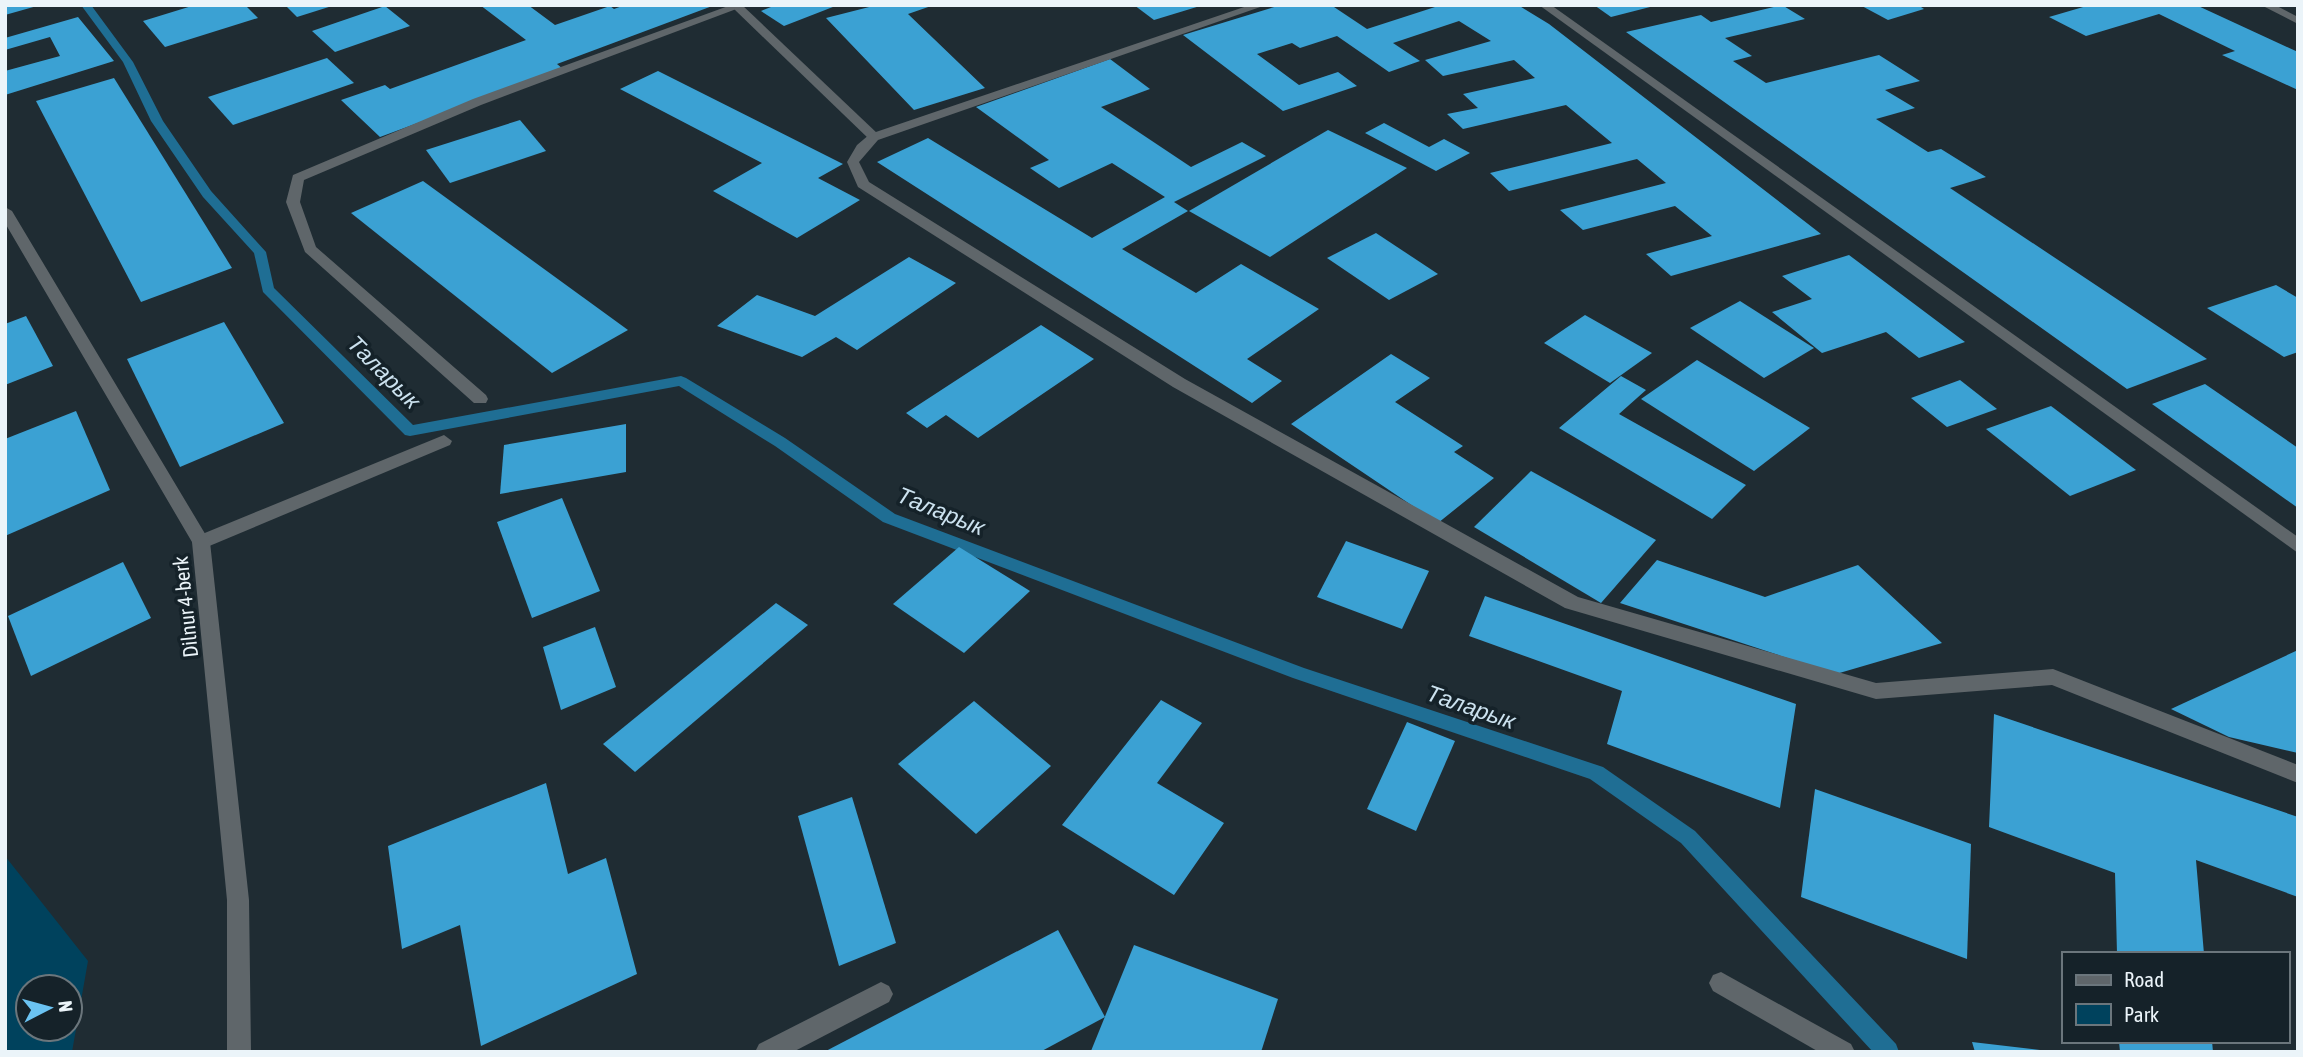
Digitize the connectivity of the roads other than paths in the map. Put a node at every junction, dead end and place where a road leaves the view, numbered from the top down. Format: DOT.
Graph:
graph roads {
  1 [pos="1261,5"];
  2 [pos="1544,5"];
  3 [pos="2266,5"];
  4 [pos="740,6"];
  5 [pos="2298,21"];
  6 [pos="874,137"];
  7 [pos="5,211"];
  8 [pos="480,399"];
  9 [pos="444,442"];
  10 [pos="201,542"];
  11 [pos="2298,546"];
  12 [pos="2298,775"];
  13 [pos="1721,983"];
  14 [pos="881,994"];
  15 [pos="239,1052"];
  16 [pos="766,1052"];
  17 [pos="1843,1052"];
  1 -- 6 [label="street"];
  2 -- 11 [label="street"];
  3 -- 5 [label="street"];
  4 -- 6 [label="street"];
  4 -- 8 [label="street"];
  6 -- 12 [label="street"];
  7 -- 10 [label="street, Dilnur 4-berk"];
  9 -- 10 [label="street"];
  10 -- 15 [label="street, Dilnur 4-berk"];
  13 -- 17 [label="street"];
  14 -- 16 [label="street"];
}
